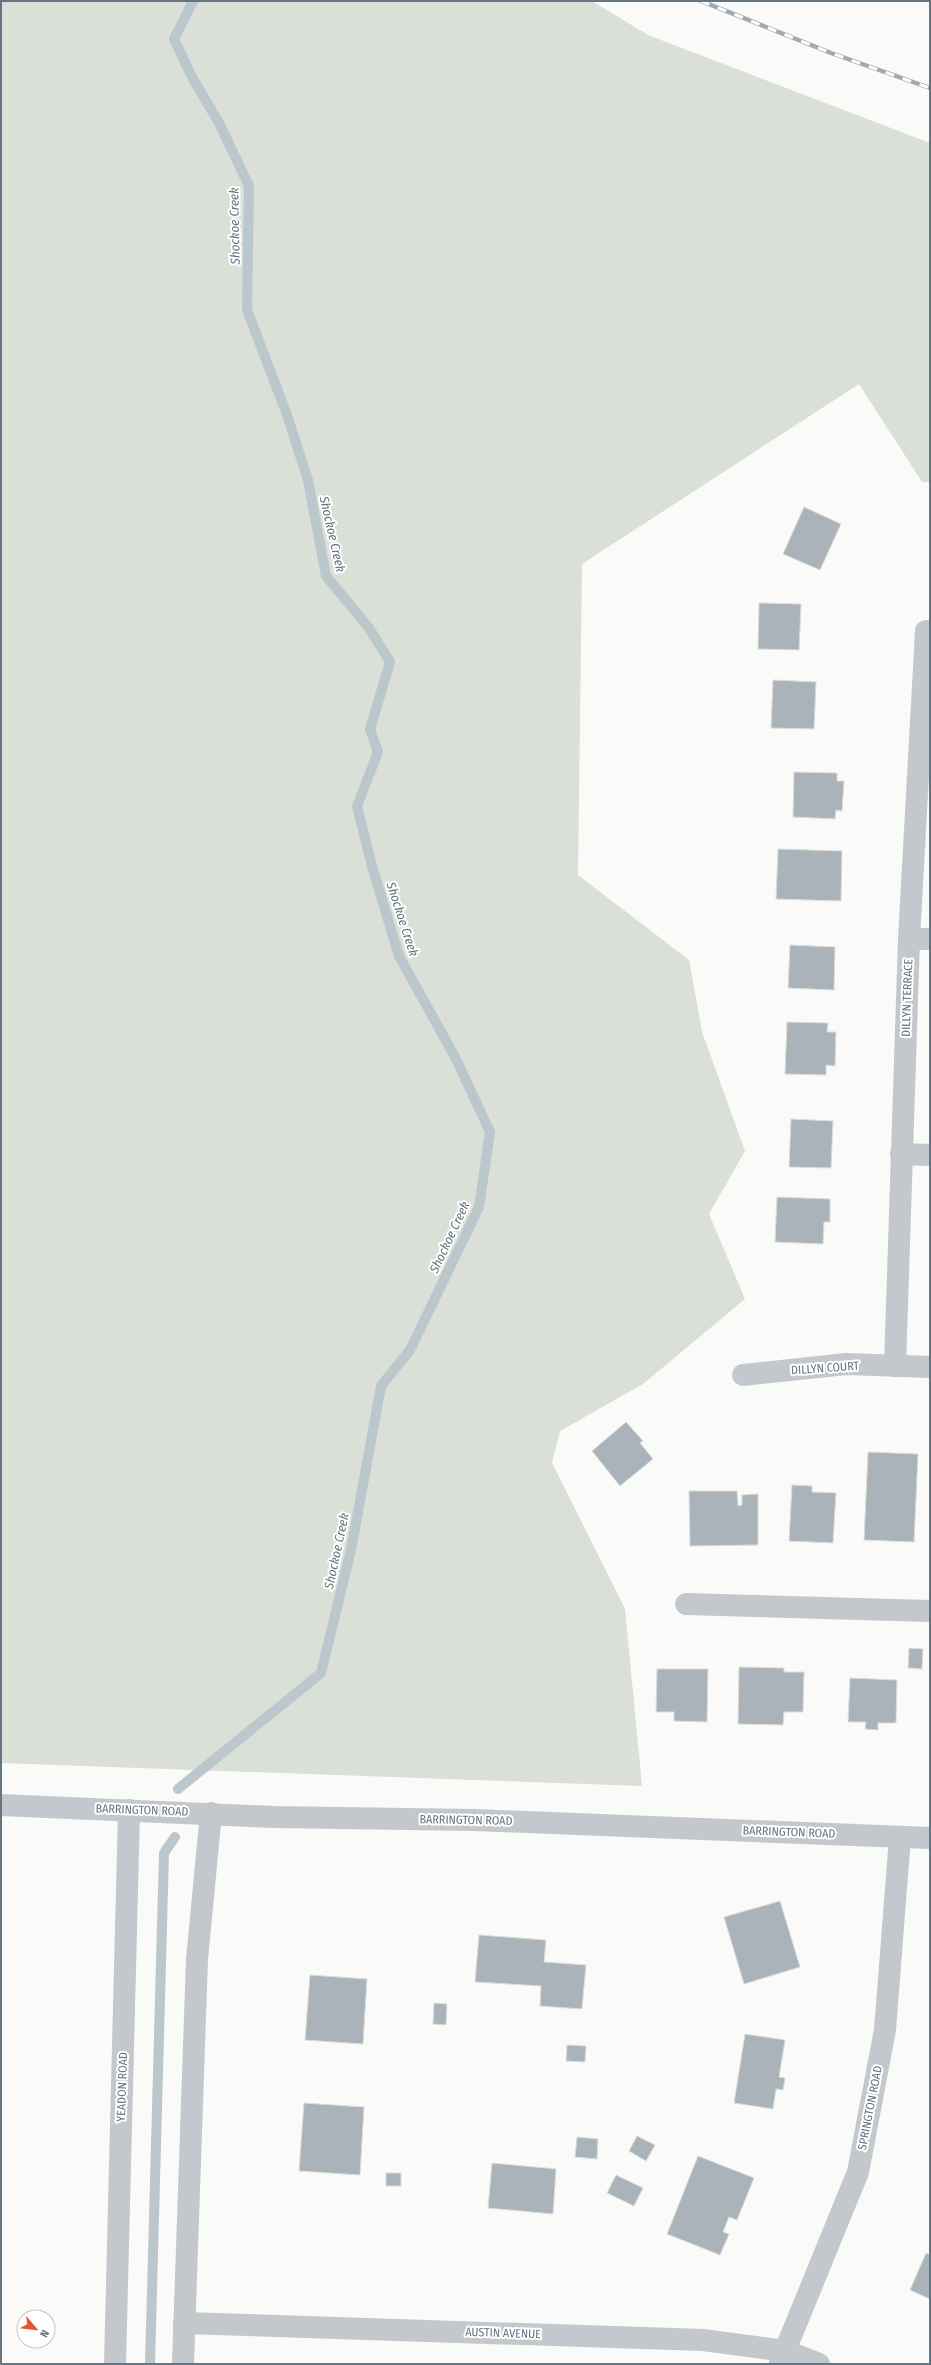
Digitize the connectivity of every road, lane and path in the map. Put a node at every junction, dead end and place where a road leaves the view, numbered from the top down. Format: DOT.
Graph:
graph roads {
  1 [pos="926,631"];
  2 [pos="920,939"];
  3 [pos="901,1154"];
  4 [pos="930,1155"];
  5 [pos="895,1366"];
  6 [pos="930,1367"];
  7 [pos="743,1375"];
  8 [pos="686,1604"];
  9 [pos="930,1611"];
  10 [pos="1,1805"];
  11 [pos="129,1810"];
  12 [pos="211,1813"];
  13 [pos="900,1837"];
  14 [pos="930,1838"];
  15 [pos="184,2323"];
  16 [pos="783,2357"];
  17 [pos="115,2364"];
  18 [pos="183,2364"];
  19 [pos="819,2364"];
  1 -- 2 [label="street, DILLYN TERRACE"];
  2 -- 3 [label="street, DILLYN TERRACE"];
  3 -- 4 [label="street"];
  3 -- 5 [label="street, DILLYN TERRACE"];
  5 -- 6 [label="street, DILLYN COURT"];
  5 -- 7 [label="street, DILLYN COURT"];
  8 -- 9 [label="street"];
  10 -- 11 [label="street, BARRINGTON ROAD"];
  11 -- 12 [label="street, BARRINGTON ROAD"];
  11 -- 17 [label="street, YEADON ROAD"];
  12 -- 13 [label="street, BARRINGTON ROAD"];
  12 -- 15 [label="street"];
  13 -- 14 [label="street, BARRINGTON ROAD"];
  13 -- 16 [label="street, SPRINGTON ROAD"];
  15 -- 16 [label="street, AUSTIN AVENUE"];
  15 -- 18 [label="street"];
  16 -- 19 [label="street, AUSTIN AVENUE"];
}
